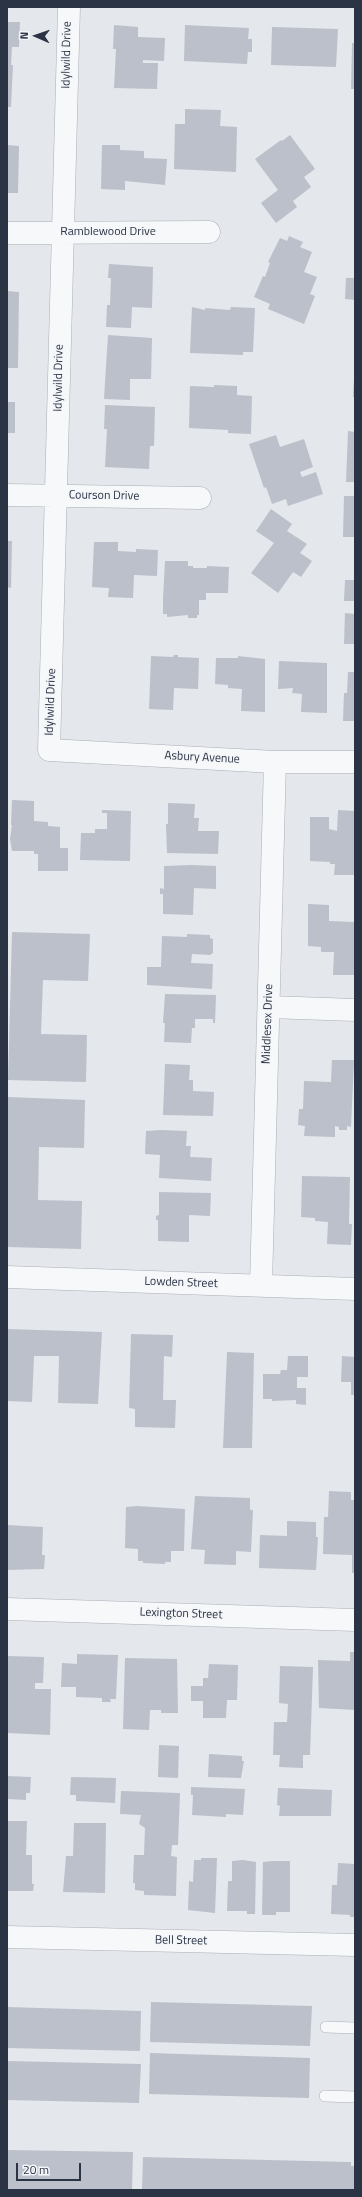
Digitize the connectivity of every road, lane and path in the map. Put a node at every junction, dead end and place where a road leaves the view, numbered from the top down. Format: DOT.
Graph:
graph roads {
  1 [pos="69,7"];
  2 [pos="209,232"];
  3 [pos="7,233"];
  4 [pos="63,233"];
  5 [pos="7,495"];
  6 [pos="56,496"];
  7 [pos="200,498"];
  8 [pos="50,750"];
  9 [pos="275,762"];
  10 [pos="355,762"];
  11 [pos="269,1007"];
  12 [pos="355,1010"];
  13 [pos="7,1277"];
  14 [pos="261,1285"];
  15 [pos="355,1289"];
  16 [pos="7,1609"];
  17 [pos="355,1620"];
  18 [pos="7,1937"];
  19 [pos="355,1945"];
  20 [pos="326,2027"];
  21 [pos="355,2028"];
  22 [pos="325,2096"];
  23 [pos="355,2097"];
  1 -- 4 [label="street, Idylwild Drive"];
  2 -- 4 [label="street, Ramblewood Drive"];
  3 -- 4 [label="street, Ramblewood Drive"];
  4 -- 6 [label="street, Idylwild Drive"];
  5 -- 6 [label="street, Courson Drive"];
  6 -- 7 [label="street, Courson Drive"];
  6 -- 8 [label="street, Idylwild Drive"];
  8 -- 9 [label="street, Asbury Avenue"];
  9 -- 10 [label="street, Asbury Avenue"];
  9 -- 11 [label="street, Middlesex Drive"];
  11 -- 12 [label="street"];
  11 -- 14 [label="street, Middlesex Drive"];
  13 -- 14 [label="street, Lowden Street"];
  14 -- 15 [label="street, Lowden Street"];
  16 -- 17 [label="street, Lexington Street"];
  18 -- 19 [label="street, Bell Street"];
  20 -- 21 [label="lane"];
  22 -- 23 [label="lane"];
}
